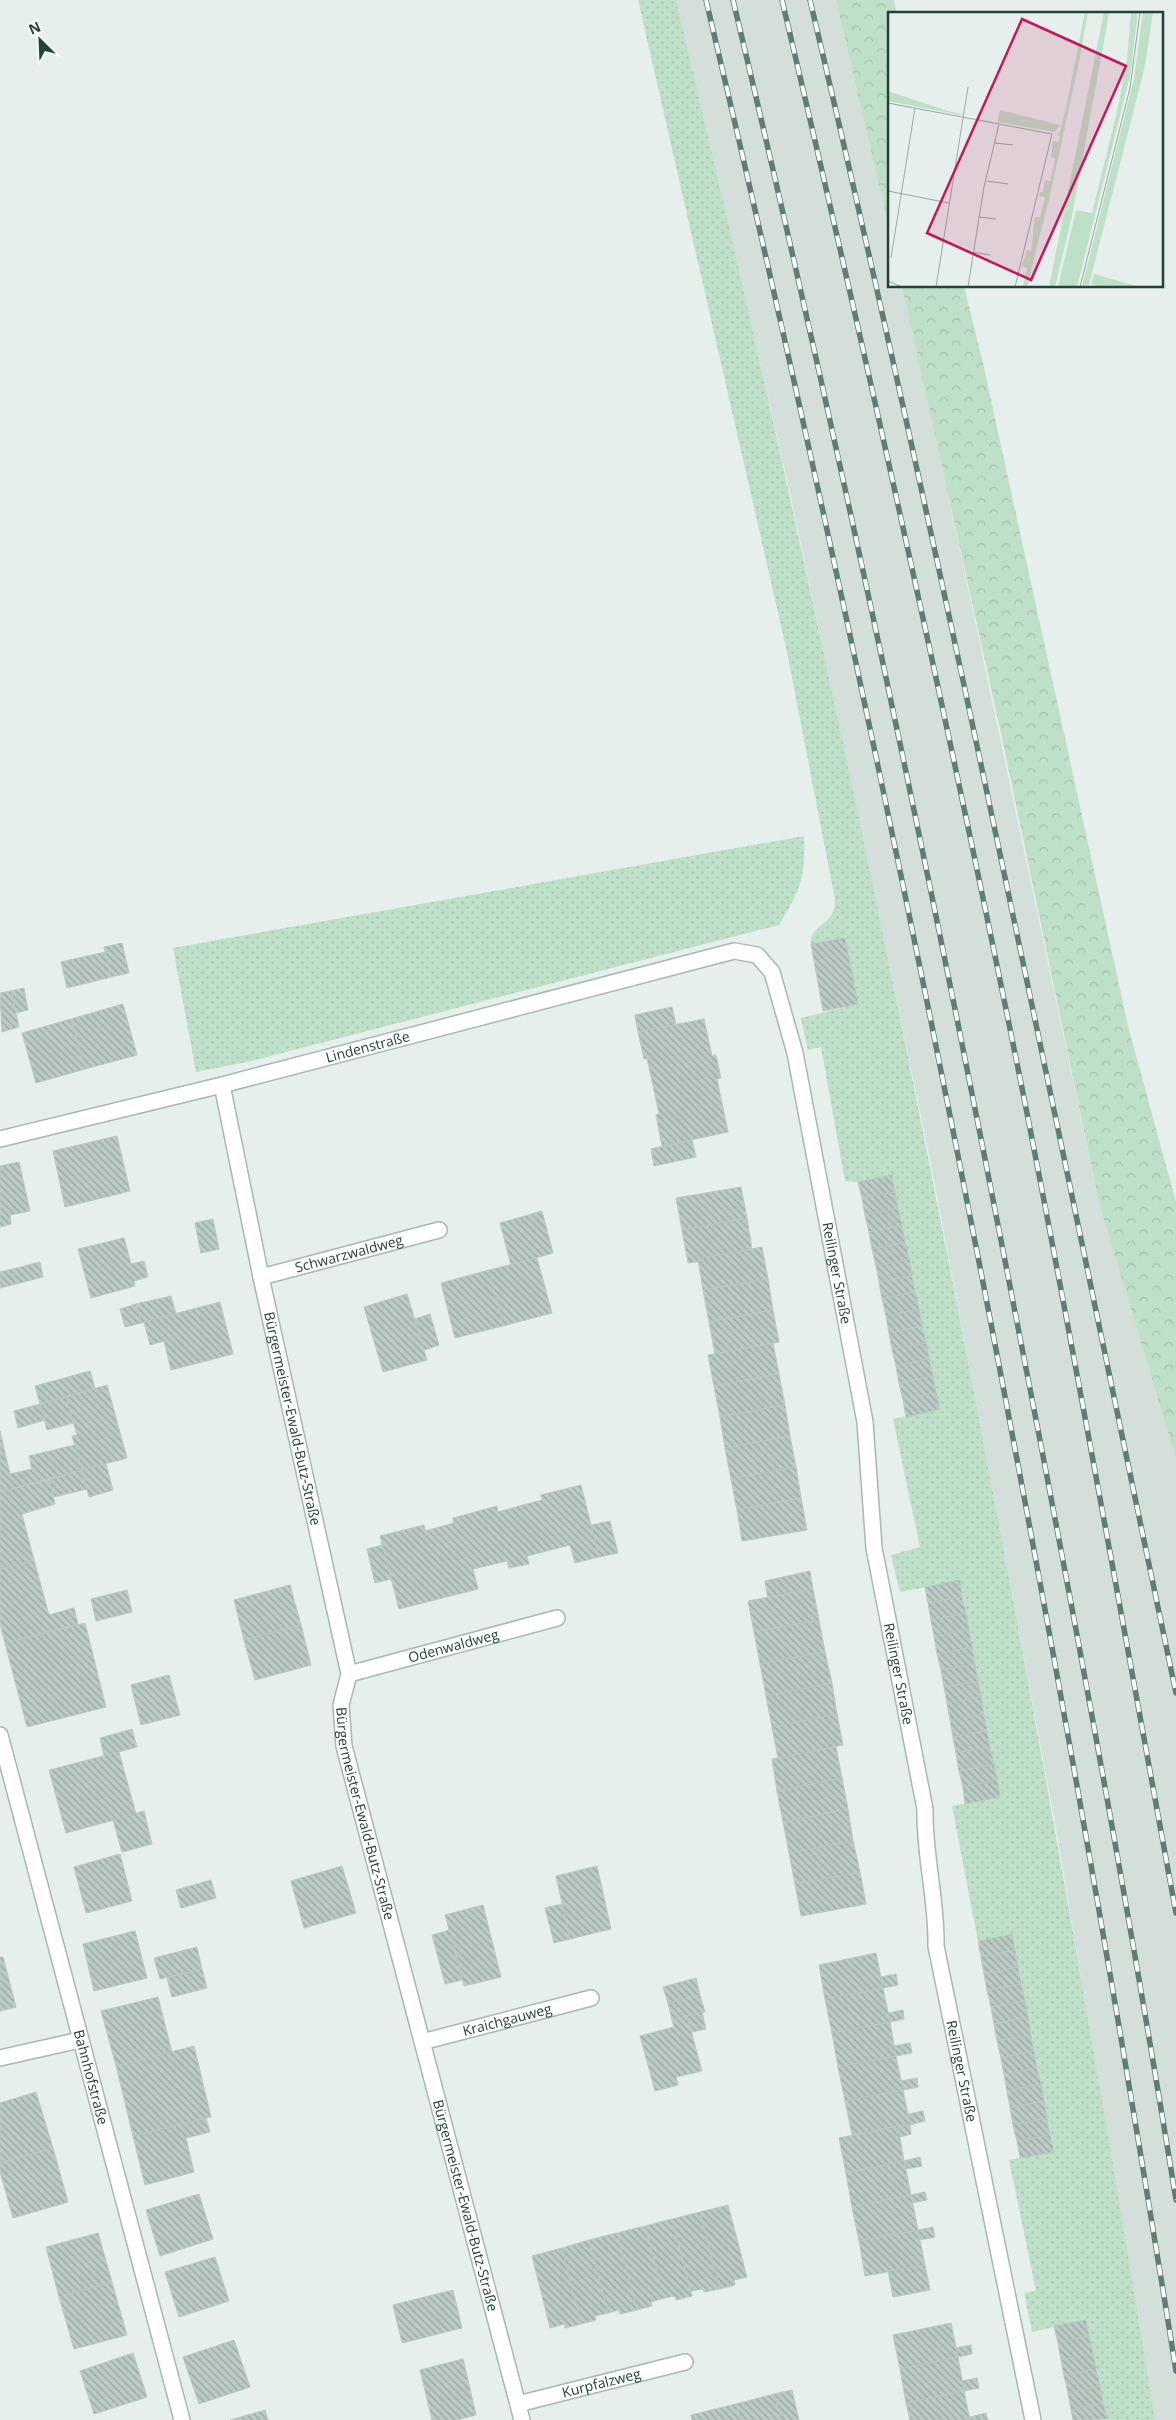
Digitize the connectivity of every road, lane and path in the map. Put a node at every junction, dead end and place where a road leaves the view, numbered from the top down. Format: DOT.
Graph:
graph roads {
  1 [pos="734,951"];
  2 [pos="222,1085"];
  3 [pos="0,1139"];
  4 [pos="439,1230"];
  5 [pos="261,1277"];
  6 [pos="557,1618"];
  7 [pos="349,1674"];
  8 [pos="0,1735"];
  9 [pos="591,1998"];
  10 [pos="80,2040"];
  11 [pos="422,2042"];
  12 [pos="0,2058"];
  13 [pos="684,2362"];
  14 [pos="518,2404"];
  15 [pos="182,2420"];
  16 [pos="522,2420"];
  17 [pos="1033,2420"];
  1 -- 2 [label="street, Lindenstraße"];
  1 -- 17 [label="street, Reilinger Straße"];
  2 -- 3 [label="street, Lindenstraße"];
  2 -- 5 [label="street, Bürgermeister-Ewald-Butz-Straße"];
  4 -- 5 [label="street, Schwarzwaldweg"];
  5 -- 7 [label="street, Bürgermeister-Ewald-Butz-Straße"];
  6 -- 7 [label="street, Odenwaldweg"];
  7 -- 11 [label="street, Bürgermeister-Ewald-Butz-Straße"];
  8 -- 10 [label="street, Bahnhofstraße"];
  9 -- 11 [label="street, Kraichgauweg"];
  10 -- 12 [label="street"];
  10 -- 15 [label="street, Bahnhofstraße"];
  11 -- 14 [label="street, Bürgermeister-Ewald-Butz-Straße"];
  13 -- 14 [label="street, Kurpfalzweg"];
  14 -- 16 [label="street, Bürgermeister-Ewald-Butz-Straße"];
}
